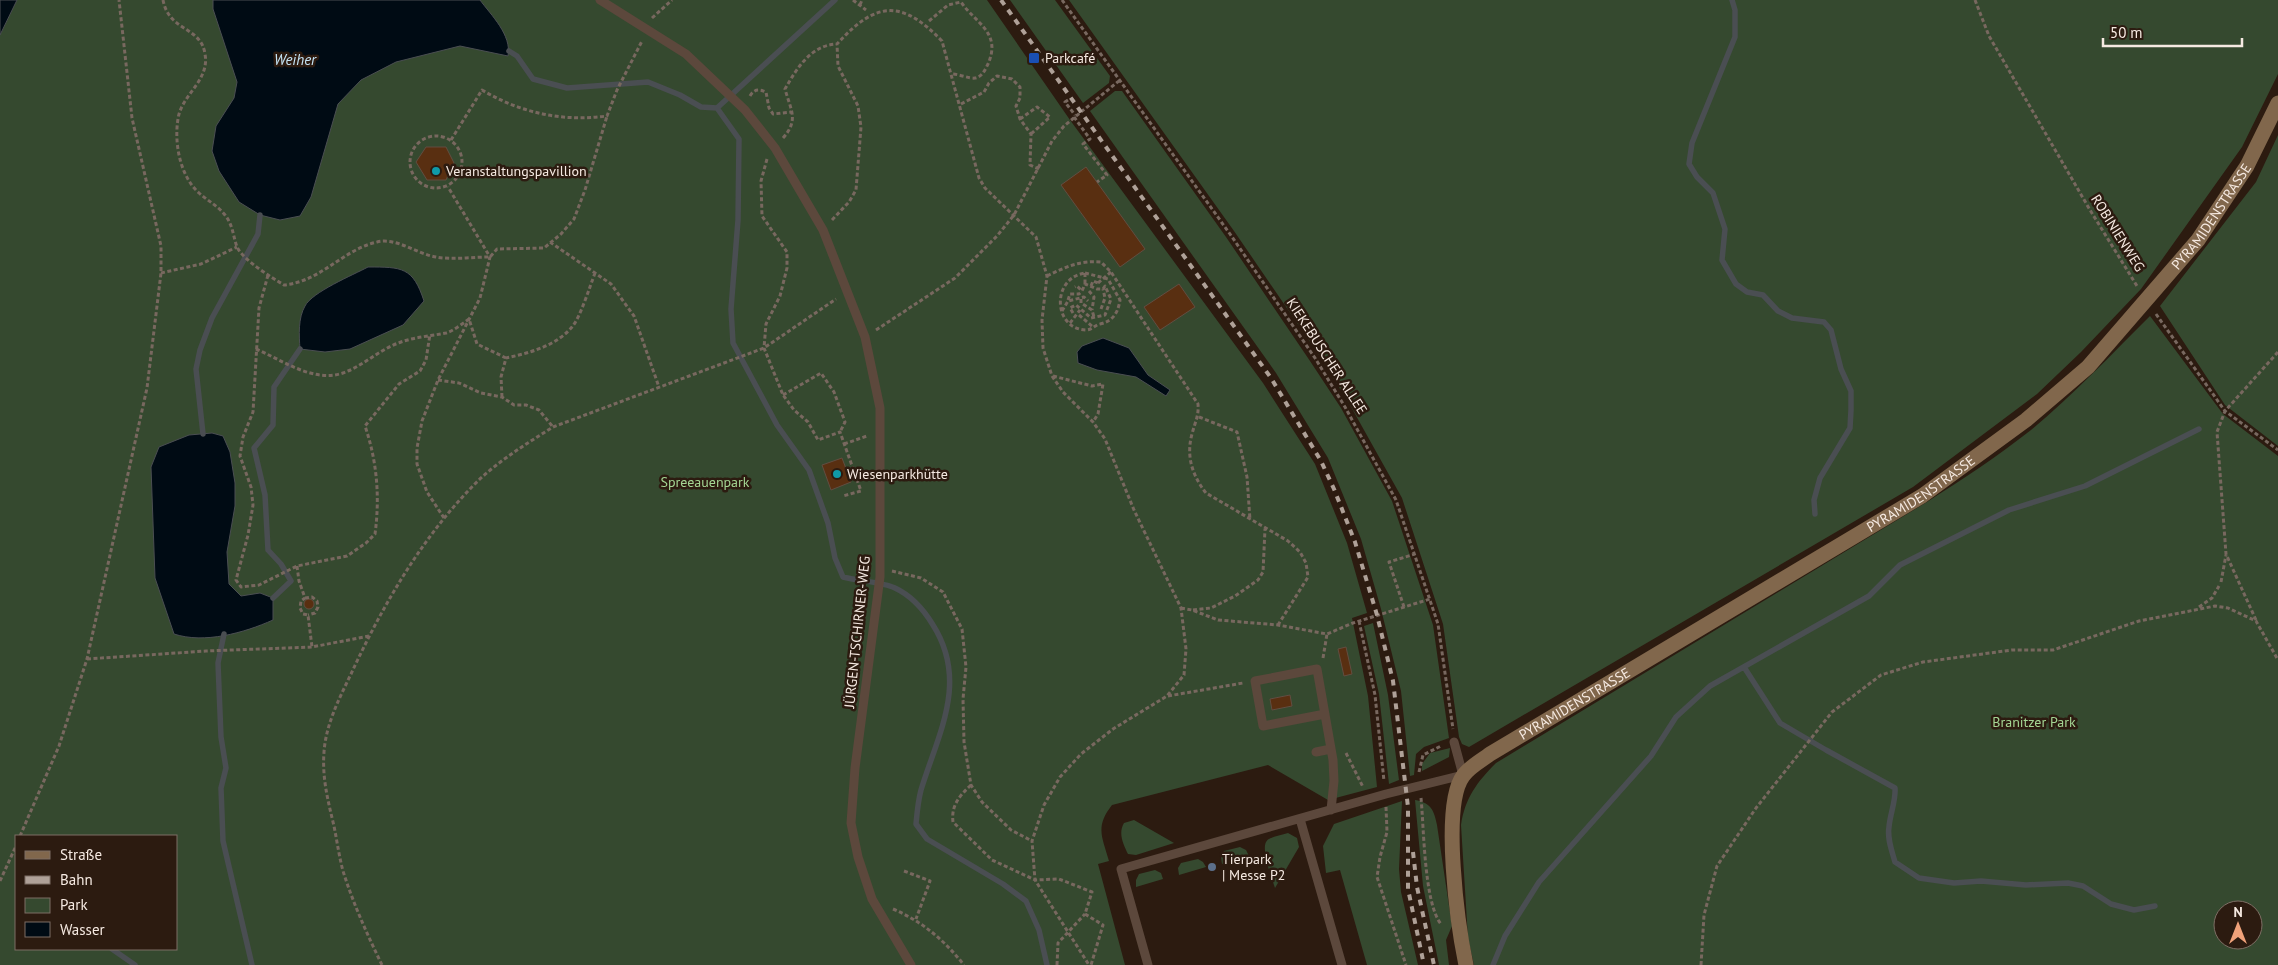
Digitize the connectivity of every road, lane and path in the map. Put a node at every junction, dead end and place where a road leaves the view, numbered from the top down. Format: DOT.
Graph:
graph roads {
  1 [pos="119,0"];
  2 [pos="163,0"];
  3 [pos="600,0"];
  4 [pos="672,0"];
  5 [pos="853,0"];
  6 [pos="862,0"];
  7 [pos="1062,0"];
  8 [pos="1975,0"];
  9 [pos="960,1"];
  10 [pos="860,5"];
  11 [pos="873,7"];
  12 [pos="866,10"];
  13 [pos="924,16"];
  14 [pos="929,21"];
  15 [pos="643,26"];
  16 [pos="652,32"];
  17 [pos="838,44"];
  18 [pos="952,74"];
  19 [pos="1120,80"];
  20 [pos="1068,100"];
  21 [pos="2278,103"];
  22 [pos="961,104"];
  23 [pos="743,107"];
  24 [pos="791,112"];
  25 [pos="607,116"];
  26 [pos="1074,116"];
  27 [pos="1020,119"];
  28 [pos="1031,134"];
  29 [pos="451,140"];
  30 [pos="775,148"];
  31 [pos="1039,169"];
  32 [pos="1097,182"];
  33 [pos="448,187"];
  34 [pos="1014,215"];
  35 [pos="823,230"];
  36 [pos="550,242"];
  37 [pos="237,247"];
  38 [pos="490,257"];
  39 [pos="1111,272"];
  40 [pos="161,273"];
  41 [pos="595,273"];
  42 [pos="1085,273"];
  43 [pos="268,274"];
  44 [pos="1047,276"];
  45 [pos="1105,278"];
  46 [pos="1085,284"];
  47 [pos="1091,286"];
  48 [pos="1075,287"];
  49 [pos="1102,289"];
  50 [pos="1082,291"];
  51 [pos="1089,291"];
  52 [pos="847,292"];
  53 [pos="1094,296"];
  54 [pos="1081,299"];
  55 [pos="1068,300"];
  56 [pos="1088,302"];
  57 [pos="2147,302"];
  58 [pos="1101,309"];
  59 [pos="1080,310"];
  60 [pos="1092,310"];
  61 [pos="1062,311"];
  62 [pos="1073,313"];
  63 [pos="1078,315"];
  64 [pos="1094,317"];
  65 [pos="469,319"];
  66 [pos="1070,323"];
  67 [pos="1093,328"];
  68 [pos="430,334"];
  69 [pos="865,337"];
  70 [pos="764,348"];
  71 [pos="256,349"];
  72 [pos="2278,352"];
  73 [pos="506,358"];
  74 [pos="1052,376"];
  75 [pos="438,380"];
  76 [pos="659,386"];
  77 [pos="783,395"];
  78 [pos="502,397"];
  79 [pos="2225,411"];
  80 [pos="1199,417"];
  81 [pos="1093,422"];
  82 [pos="553,427"];
  83 [pos="881,431"];
  84 [pos="840,432"];
  85 [pos="844,444"];
  86 [pos="2278,450"];
  87 [pos="843,496"];
  88 [pos="444,518"];
  89 [pos="1250,520"];
  90 [pos="1265,529"];
  91 [pos="1415,554"];
  92 [pos="2226,554"];
  93 [pos="297,566"];
  94 [pos="880,572"];
  95 [pos="305,598"];
  96 [pos="1430,599"];
  97 [pos="1404,607"];
  98 [pos="1180,608"];
  99 [pos="2198,608"];
  100 [pos="1192,610"];
  101 [pos="308,615"];
  102 [pos="2256,621"];
  103 [pos="1278,625"];
  104 [pos="1327,634"];
  105 [pos="369,636"];
  106 [pos="312,647"];
  107 [pos="87,660"];
  108 [pos="2278,660"];
  109 [pos="1317,669"];
  110 [pos="1255,681"];
  111 [pos="1167,696"];
  112 [pos="1325,714"];
  113 [pos="1454,742"];
  114 [pos="1330,749"];
  115 [pos="1345,751"];
  116 [pos="1316,752"];
  117 [pos="1464,775"];
  118 [pos="971,785"];
  119 [pos="1420,785"];
  120 [pos="1368,799"];
  121 [pos="1331,810"];
  122 [pos="1300,820"];
  123 [pos="20,835"];
  124 [pos="1032,841"];
  125 [pos="15,848"];
  126 [pos="904,871"];
  127 [pos="1035,880"];
  128 [pos="0,881"];
  129 [pos="872,899"];
  130 [pos="1085,914"];
  131 [pos="916,919"];
  132 [pos="1446,929"];
  133 [pos="1068,932"];
  134 [pos="382,965"];
  135 [pos="911,965"];
  136 [pos="964,965"];
  137 [pos="1057,965"];
  138 [pos="1090,965"];
  139 [pos="1148,965"];
  140 [pos="1342,965"];
  141 [pos="1466,965"];
  142 [pos="1701,965"];
  1 -- 40 [label="path"];
  2 -- 37 [label="path"];
  3 -- 15 [label="lane, JÜRGEN-TSCHIRNER-WEG"];
  4 -- 15 [label="path"];
  5 -- 10 [label="path"];
  6 -- 10 [label="path"];
  7 -- 19 [label="path, KIEKEBUSCHER ALLEE"];
  8 -- 57 [label="path, ROBINIENWEG"];
  9 -- 14 [label="path"];
  9 -- 18 [label="path"];
  10 -- 12 [label="path"];
  11 -- 12 [label="path"];
  12 -- 17 [label="path"];
  13 -- 14 [label="path"];
  14 -- 18 [label="path"];
  15 -- 16 [label="lane, JÜRGEN-TSCHIRNER-WEG"];
  16 -- 23 [label="lane, JÜRGEN-TSCHIRNER-WEG"];
  16 -- 25 [label="path"];
  17 -- 24 [label="path"];
  17 -- 35 [label="path"];
  18 -- 22 [label="path"];
  19 -- 26 [label="path"];
  19 -- 91 [label="path, KIEKEBUSCHER ALLEE"];
  20 -- 26 [label="path"];
  21 -- 57 [label="street, PYRAMIDENSTRASSE"];
  22 -- 27 [label="path"];
  22 -- 34 [label="path"];
  23 -- 24 [label="path"];
  23 -- 30 [label="lane, JÜRGEN-TSCHIRNER-WEG"];
  24 -- 30 [label="path"];
  25 -- 29 [label="path"];
  25 -- 36 [label="path"];
  26 -- 31 [label="path"];
  26 -- 32 [label="path"];
  27 -- 28 [label="path"];
  27 -- 28 [label="path"];
  28 -- 31 [label="path"];
  29 -- 33 [label="path"];
  29 -- 33 [label="path"];
  30 -- 35 [label="lane, JÜRGEN-TSCHIRNER-WEG"];
  30 -- 70 [label="path"];
  31 -- 34 [label="path"];
  33 -- 38 [label="path"];
  34 -- 44 [label="path"];
  34 -- 69 [label="path"];
  35 -- 52 [label="lane, JÜRGEN-TSCHIRNER-WEG"];
  36 -- 38 [label="path"];
  36 -- 41 [label="path"];
  37 -- 40 [label="path"];
  37 -- 43 [label="path"];
  38 -- 43 [label="path"];
  38 -- 65 [label="path"];
  39 -- 44 [label="path"];
  39 -- 45 [label="path"];
  39 -- 80 [label="path"];
  40 -- 107 [label="path"];
  41 -- 73 [label="path"];
  41 -- 76 [label="path"];
  42 -- 45 [label="path"];
  42 -- 46 [label="path"];
  42 -- 61 [label="path"];
  43 -- 71 [label="path"];
  44 -- 74 [label="path"];
  45 -- 47 [label="path"];
  45 -- 67 [label="path"];
  46 -- 47 [label="path"];
  46 -- 50 [label="path"];
  47 -- 49 [label="path"];
  48 -- 50 [label="path"];
  49 -- 53 [label="path"];
  49 -- 58 [label="path"];
  49 -- 64 [label="path"];
  50 -- 55 [label="path"];
  51 -- 53 [label="path"];
  52 -- 69 [label="lane, JÜRGEN-TSCHIRNER-WEG"];
  52 -- 70 [label="path"];
  53 -- 60 [label="path"];
  54 -- 55 [label="path"];
  54 -- 56 [label="path"];
  54 -- 60 [label="path"];
  55 -- 61 [label="path"];
  57 -- 79 [label="path, ROBINIENWEG"];
  57 -- 117 [label="street, PYRAMIDENSTRASSE"];
  59 -- 62 [label="path"];
  59 -- 63 [label="path"];
  59 -- 64 [label="path"];
  60 -- 64 [label="path"];
  61 -- 66 [label="path"];
  63 -- 66 [label="path"];
  63 -- 67 [label="path"];
  65 -- 68 [label="path"];
  65 -- 73 [label="path"];
  65 -- 75 [label="path"];
  66 -- 67 [label="path"];
  68 -- 71 [label="path"];
  68 -- 93 [label="path"];
  69 -- 83 [label="lane, JÜRGEN-TSCHIRNER-WEG"];
  70 -- 76 [label="path"];
  70 -- 77 [label="path"];
  71 -- 93 [label="path"];
  72 -- 79 [label="path"];
  73 -- 78 [label="path"];
  74 -- 81 [label="path"];
  74 -- 81 [label="path"];
  75 -- 78 [label="path"];
  75 -- 88 [label="path"];
  76 -- 82 [label="path"];
  77 -- 84 [label="path"];
  77 -- 84 [label="path"];
  78 -- 82 [label="path"];
  79 -- 86 [label="path, ROBINIENWEG"];
  79 -- 92 [label="path"];
  80 -- 89 [label="path"];
  80 -- 89 [label="path"];
  81 -- 98 [label="path"];
  82 -- 88 [label="path"];
  83 -- 85 [label="path"];
  83 -- 94 [label="lane, JÜRGEN-TSCHIRNER-WEG"];
  84 -- 85 [label="path"];
  85 -- 87 [label="path"];
  88 -- 105 [label="path"];
  89 -- 90 [label="path"];
  90 -- 100 [label="path"];
  90 -- 103 [label="path"];
  91 -- 96 [label="path, KIEKEBUSCHER ALLEE"];
  91 -- 97 [label="path"];
  92 -- 99 [label="path"];
  92 -- 102 [label="path"];
  93 -- 95 [label="path"];
  94 -- 118 [label="path"];
  94 -- 129 [label="lane, JÜRGEN-TSCHIRNER-WEG"];
  95 -- 101 [label="path"];
  95 -- 101 [label="path"];
  96 -- 97 [label="path"];
  96 -- 113 [label="path, KIEKEBUSCHER ALLEE"];
  97 -- 104 [label="path"];
  98 -- 100 [label="path"];
  98 -- 111 [label="path"];
  99 -- 102 [label="path"];
  99 -- 142 [label="path"];
  100 -- 103 [label="path"];
  101 -- 106 [label="path"];
  102 -- 108 [label="path"];
  103 -- 104 [label="path"];
  104 -- 109 [label="path"];
  105 -- 106 [label="path"];
  105 -- 134 [label="path"];
  106 -- 107 [label="path"];
  107 -- 123 [label="path"];
  109 -- 110 [label="lane"];
  109 -- 112 [label="lane"];
  110 -- 111 [label="path"];
  110 -- 112 [label="lane"];
  111 -- 124 [label="path"];
  112 -- 114 [label="lane"];
  113 -- 117 [label="lane"];
  113 -- 119 [label="path"];
  114 -- 116 [label="lane"];
  114 -- 121 [label="lane"];
  115 -- 120 [label="path"];
  117 -- 119 [label="lane"];
  117 -- 141 [label="street"];
  118 -- 124 [label="path"];
  118 -- 127 [label="path"];
  119 -- 120 [label="lane"];
  119 -- 132 [label="path"];
  120 -- 121 [label="lane"];
  121 -- 122 [label="lane"];
  122 -- 139 [label="lane"];
  122 -- 140 [label="lane"];
  124 -- 127 [label="path"];
  125 -- 128 [label="path"];
  126 -- 131 [label="path"];
  127 -- 130 [label="path"];
  127 -- 133 [label="path"];
  129 -- 131 [label="path"];
  129 -- 135 [label="lane, JÜRGEN-TSCHIRNER-WEG"];
  130 -- 133 [label="path"];
  130 -- 138 [label="path"];
  131 -- 136 [label="path"];
  133 -- 137 [label="path"];
  133 -- 138 [label="path"];
}
